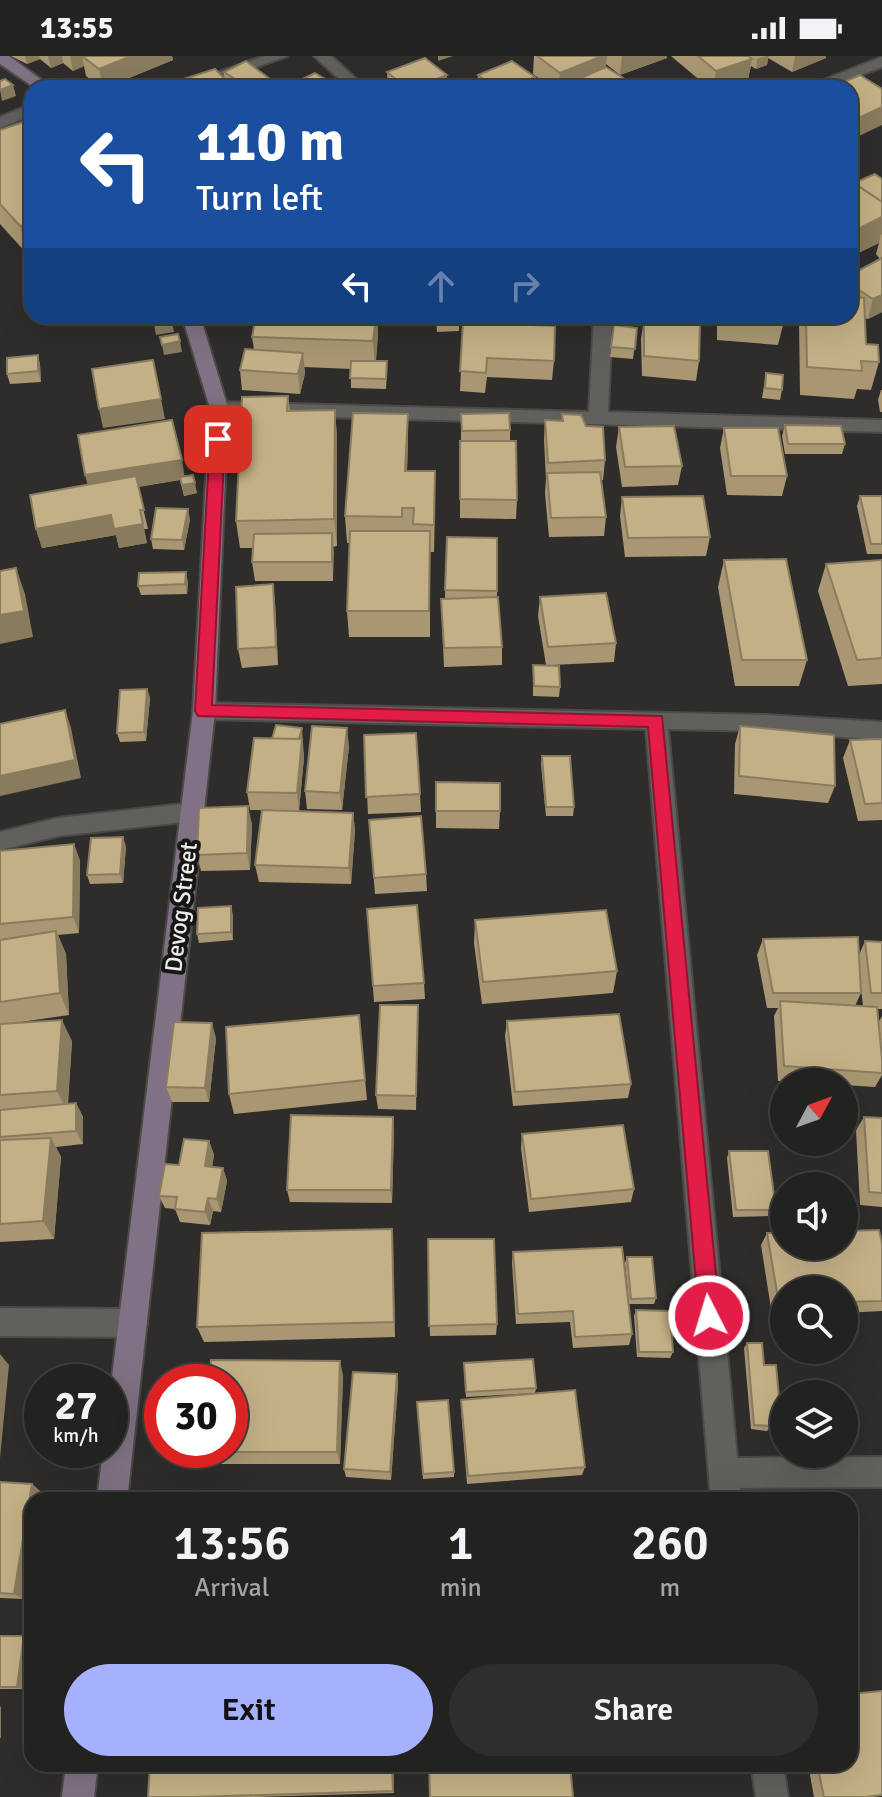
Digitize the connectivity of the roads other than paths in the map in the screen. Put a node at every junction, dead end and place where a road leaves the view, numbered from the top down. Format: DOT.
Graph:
graph roads {
  1 [pos="279,56"];
  2 [pos="322,56"];
  3 [pos="0,57"];
  4 [pos="882,63"];
  5 [pos="33,80"];
  6 [pos="208,80"];
  7 [pos="349,80"];
  8 [pos="834,80"];
  9 [pos="24,112"];
  10 [pos="0,123"];
  11 [pos="193,324"];
  12 [pos="603,324"];
  13 [pos="219,408"];
  14 [pos="598,417"];
  15 [pos="882,426"];
  16 [pos="204,711"];
  17 [pos="656,721"];
  18 [pos="882,731"];
  19 [pos="192,812"];
  20 [pos="0,841"];
  21 [pos="0,1322"];
  22 [pos="133,1323"];
  23 [pos="882,1472"];
  24 [pos="725,1486"];
  25 [pos="113,1492"];
  26 [pos="81,1772"];
  27 [pos="768,1772"];
  28 [pos="78,1797"];
  29 [pos="772,1797"];
  1 -- 6 [label="street"];
  2 -- 7 [label="street"];
  3 -- 5 [label="street"];
  4 -- 8 [label="street"];
  9 -- 10 [label="street"];
  11 -- 13 [label="street, Devog Street"];
  12 -- 14 [label="street"];
  13 -- 14 [label="street"];
  13 -- 16 [label="street, Devog Street"];
  14 -- 15 [label="street"];
  16 -- 17 [label="street"];
  16 -- 19 [label="street, Devog Street"];
  17 -- 18 [label="street"];
  17 -- 24 [label="street"];
  19 -- 20 [label="street"];
  19 -- 22 [label="street, Devog Street"];
  21 -- 22 [label="street"];
  22 -- 25 [label="street, Devog Street"];
  23 -- 24 [label="street"];
  26 -- 28 [label="street"];
  27 -- 29 [label="street"];
}
